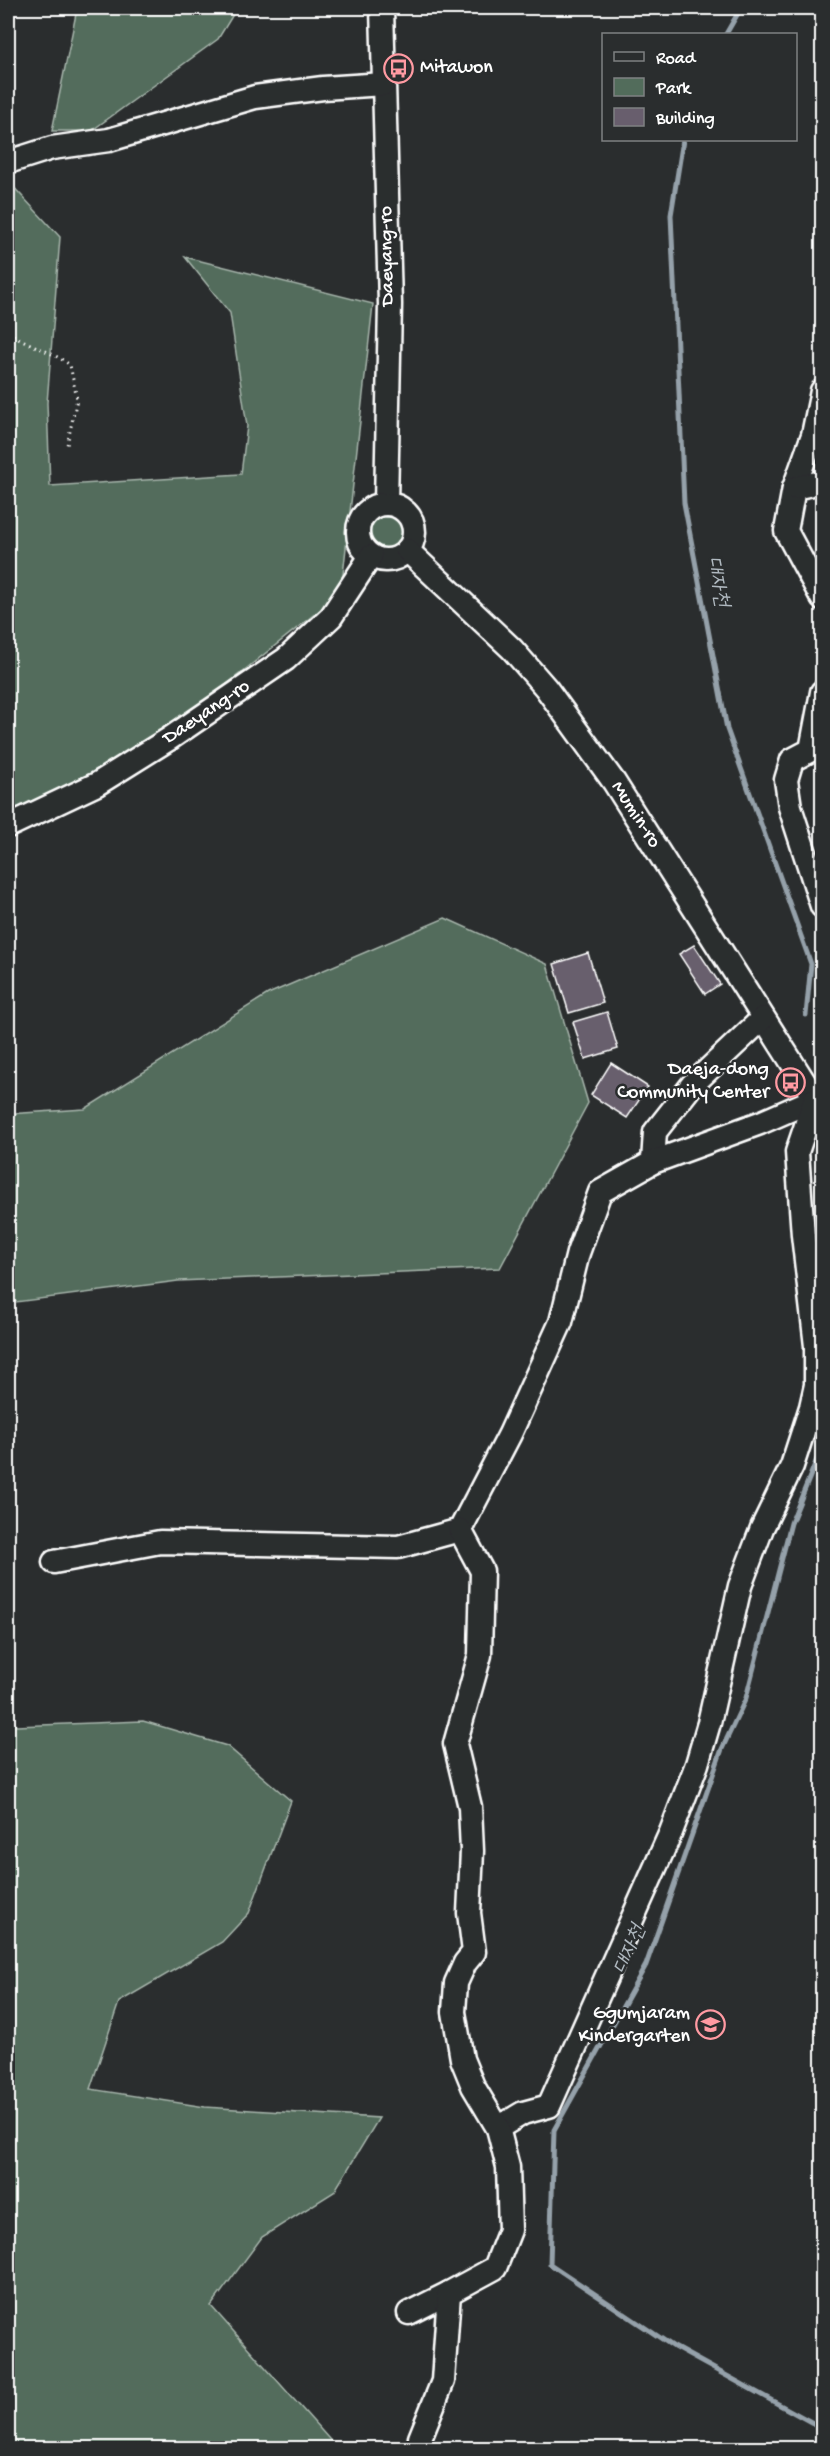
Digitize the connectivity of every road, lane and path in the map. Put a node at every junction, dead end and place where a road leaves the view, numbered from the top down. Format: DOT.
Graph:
graph roads {
  1 [pos="382,8"];
  2 [pos="384,84"];
  3 [pos="8,162"];
  4 [pos="8,332"];
  5 [pos="822,391"];
  6 [pos="67,445"];
  7 [pos="822,482"];
  8 [pos="794,488"];
  9 [pos="386,504"];
  10 [pos="407,550"];
  11 [pos="371,556"];
  12 [pos="822,597"];
  13 [pos="822,692"];
  14 [pos="8,826"];
  15 [pos="822,906"];
  16 [pos="763,1018"];
  17 [pos="819,1105"];
  18 [pos="653,1162"];
  19 [pos="460,1530"];
  20 [pos="54,1562"];
  21 [pos="498,2127"];
  22 [pos="449,2293"];
  23 [pos="409,2313"];
  24 [pos="420,2438"];
  1 -- 2 [label="street, Daeyang-ro"];
  2 -- 3 [label="street"];
  2 -- 9 [label="street, Daeyang-ro"];
  4 -- 6 [label="path"];
  5 -- 8 [label="street"];
  7 -- 8 [label="street"];
  8 -- 12 [label="street"];
  9 -- 10 [label="street"];
  9 -- 11 [label="street"];
  10 -- 11 [label="street"];
  10 -- 16 [label="street, Mumin-ro"];
  11 -- 14 [label="street, Daeyang-ro"];
  13 -- 15 [label="street"];
  16 -- 17 [label="street, Mumin-ro"];
  16 -- 18 [label="street"];
  17 -- 18 [label="street"];
  17 -- 21 [label="street"];
  18 -- 19 [label="street"];
  19 -- 20 [label="street"];
  19 -- 21 [label="street"];
  21 -- 22 [label="street"];
  22 -- 23 [label="street"];
  22 -- 24 [label="street"];
}
